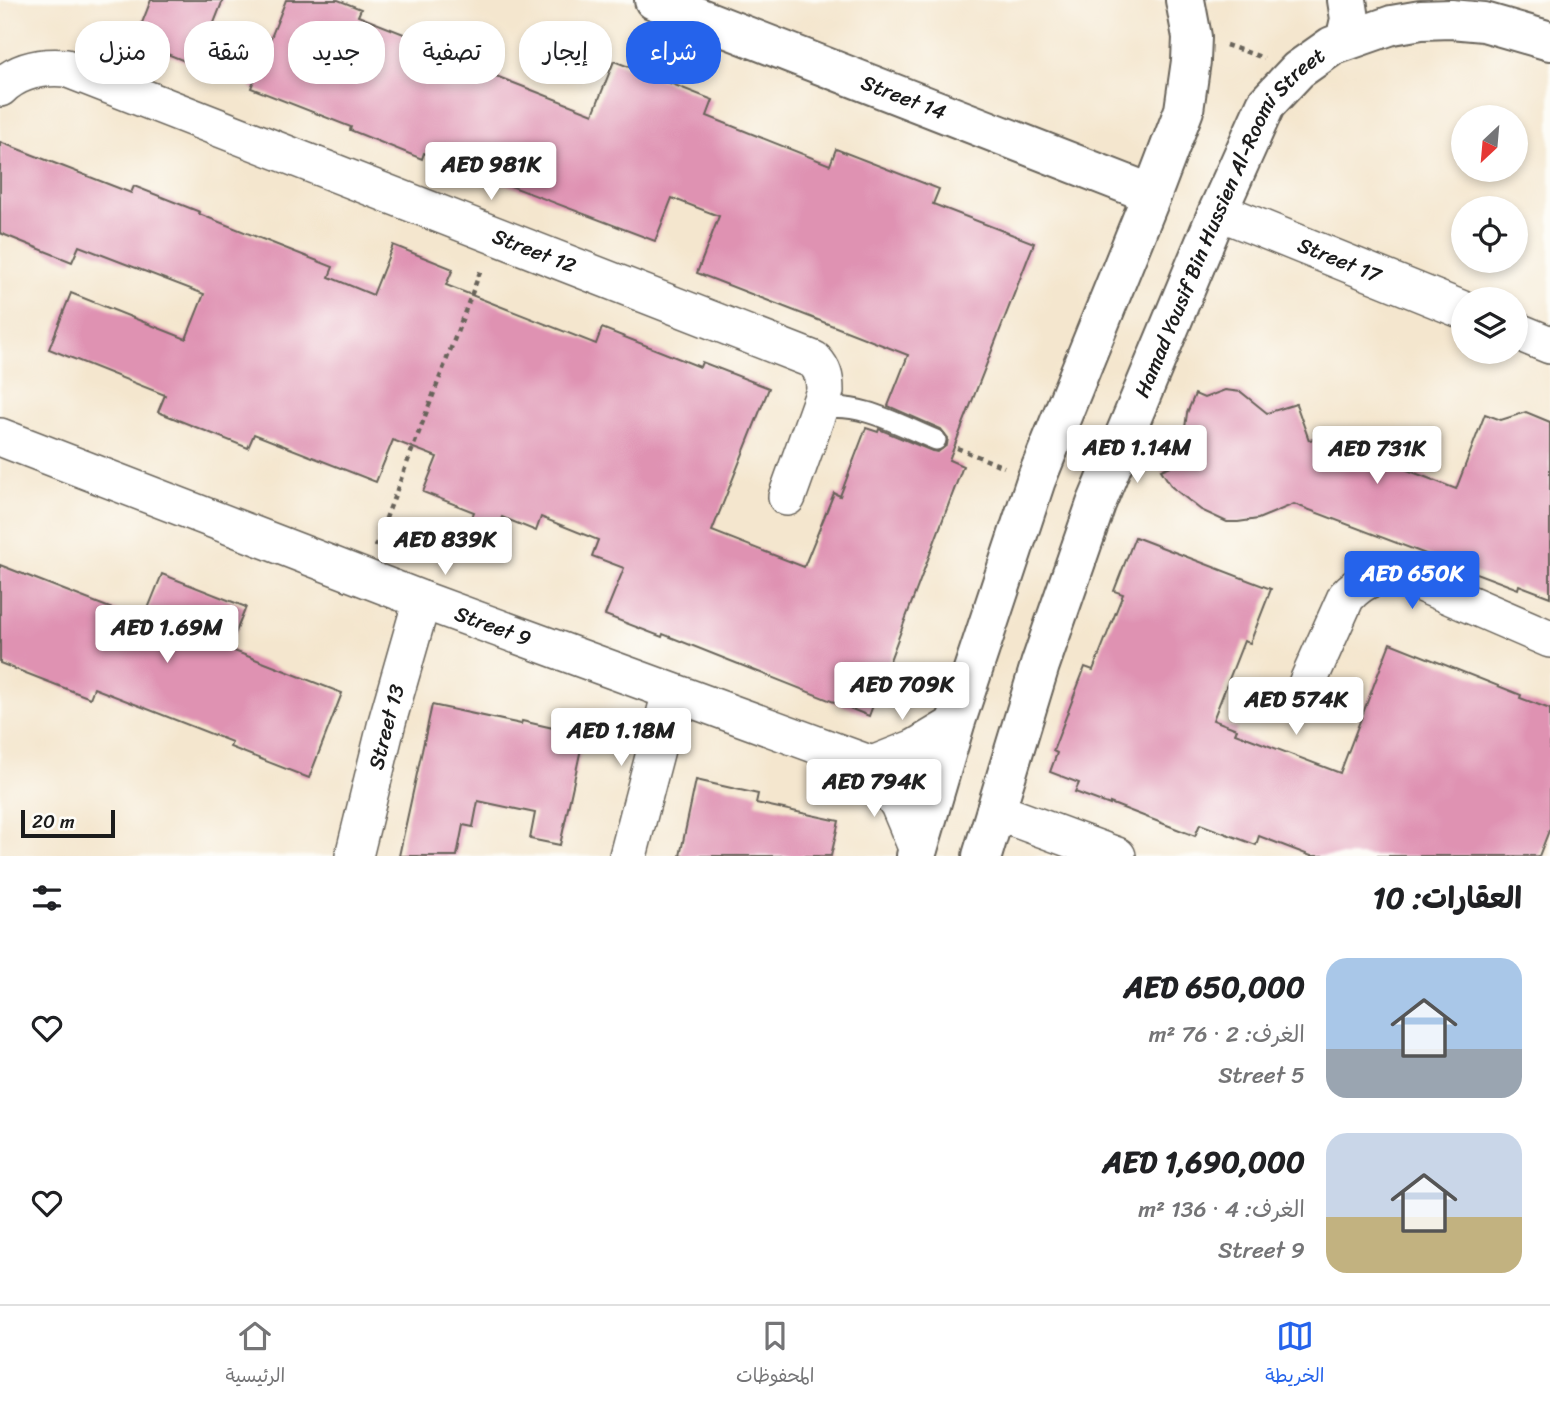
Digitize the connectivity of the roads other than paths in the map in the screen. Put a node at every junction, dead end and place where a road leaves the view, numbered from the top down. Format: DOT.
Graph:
graph roads {
  1 [pos="654,0"];
  2 [pos="1348,0"];
  3 [pos="699,8"];
  4 [pos="1188,16"];
  5 [pos="1345,41"];
  6 [pos="1550,41"];
  7 [pos="0,88"];
  8 [pos="1152,194"];
  9 [pos="1218,211"];
  10 [pos="1451,305"];
  11 [pos="1528,336"];
  12 [pos="1550,345"];
  13 [pos="820,410"];
  14 [pos="0,438"];
  15 [pos="936,440"];
  16 [pos="787,497"];
  17 [pos="422,600"];
  18 [pos="1550,639"];
  19 [pos="1307,684"];
  20 [pos="671,692"];
  21 [pos="955,724"];
  22 [pos="872,765"];
  23 [pos="995,811"];
  24 [pos="917,853"];
  25 [pos="354,856"];
  26 [pos="628,856"];
  27 [pos="982,856"];
  28 [pos="1117,856"];
  1 -- 3 [label="street, Street 14"];
  2 -- 5 [label="street"];
  3 -- 8 [label="street, Street 14"];
  4 -- 8 [label="street"];
  5 -- 6 [label="street, Hamad Yousif Bin Hussien Al-Roomi Street"];
  5 -- 9 [label="street, Hamad Yousif Bin Hussien Al-Roomi Street"];
  7 -- 13 [label="street, Street 12"];
  8 -- 21 [label="street"];
  9 -- 10 [label="street, Street 17"];
  9 -- 23 [label="street, Hamad Yousif Bin Hussien Al-Roomi Street"];
  11 -- 12 [label="street"];
  13 -- 15 [label="lane"];
  13 -- 16 [label="street, Street 12"];
  14 -- 17 [label="street, Street 9"];
  17 -- 20 [label="street, Street 9"];
  17 -- 25 [label="street, Street 13"];
  18 -- 19 [label="street"];
  20 -- 22 [label="street, Street 9"];
  20 -- 26 [label="street"];
  21 -- 22 [label="street"];
  21 -- 24 [label="street"];
  22 -- 24 [label="street"];
  23 -- 27 [label="street, Hamad Yousif Bin Hussien Al-Roomi Street"];
  23 -- 28 [label="street"];
}
